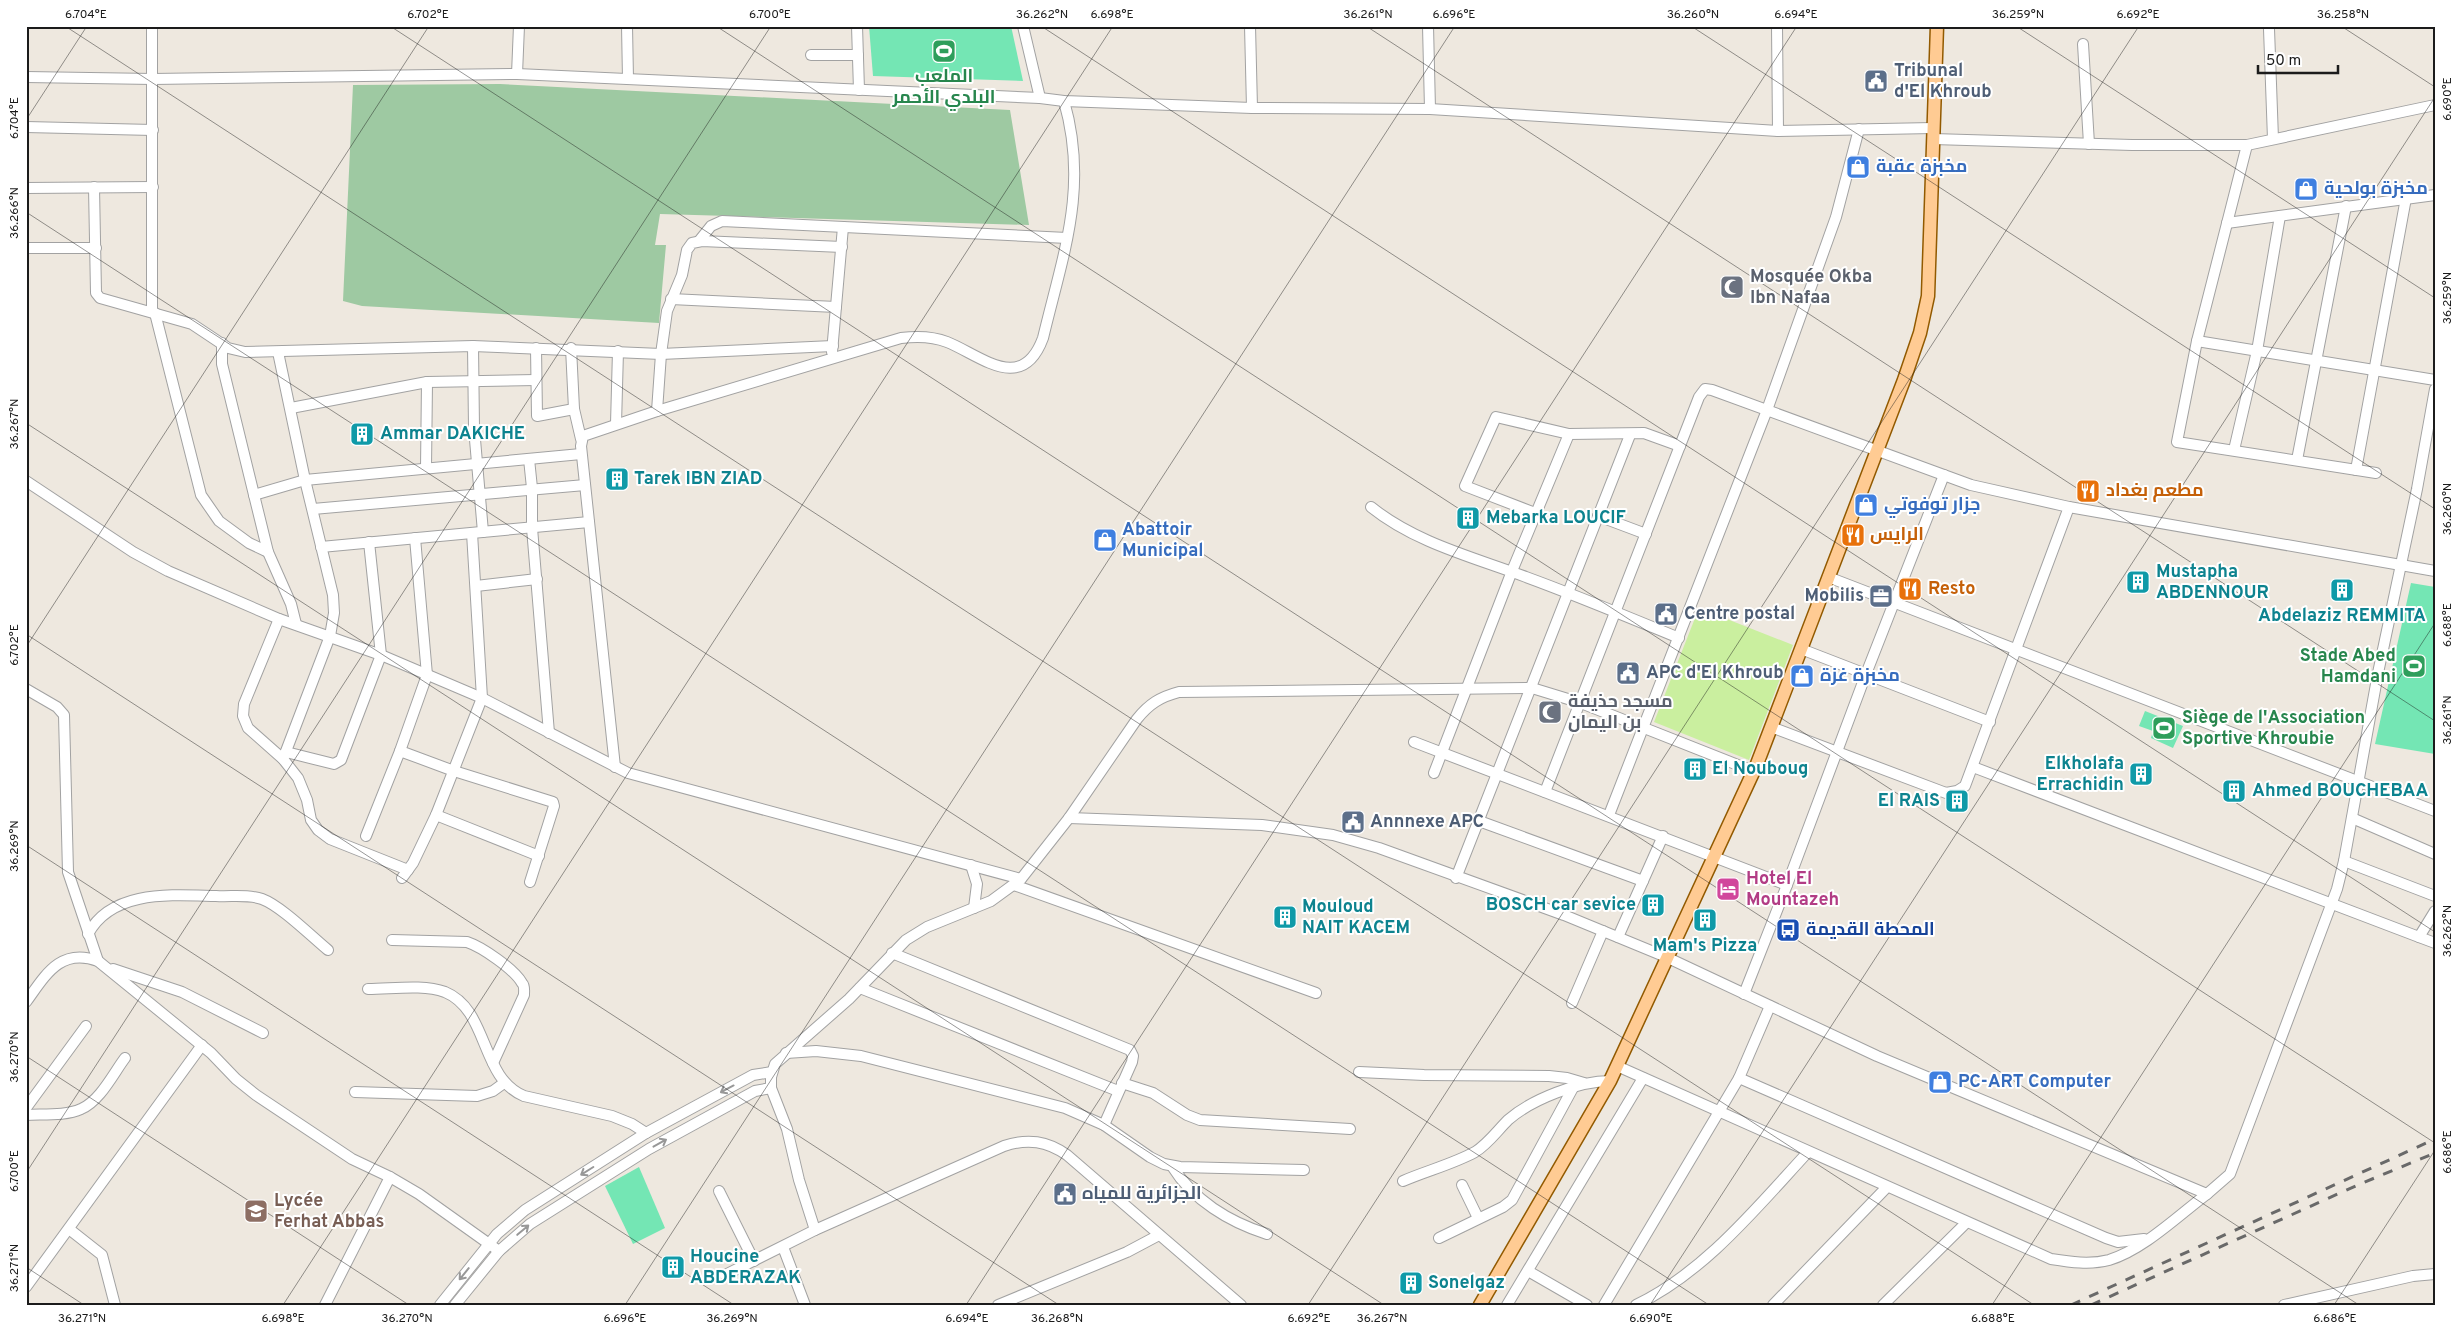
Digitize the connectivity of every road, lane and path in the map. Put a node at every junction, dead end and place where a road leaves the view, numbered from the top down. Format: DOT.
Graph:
graph roads {
  1 [pos="152,26"];
  2 [pos="520,26"];
  3 [pos="628,26"];
  4 [pos="857,26"];
  5 [pos="1023,26"];
  6 [pos="1250,26"];
  7 [pos="1428,26"];
  8 [pos="1776,26"];
  9 [pos="1937,26"];
  10 [pos="2269,29"];
  11 [pos="2084,44"];
  12 [pos="811,55"];
  13 [pos="858,55"];
  14 [pos="517,74"];
  15 [pos="26,77"];
  16 [pos="154,79"];
  17 [pos="628,79"];
  18 [pos="859,90"];
  19 [pos="1040,98"];
  20 [pos="1064,101"];
  21 [pos="2435,105"];
  22 [pos="1252,108"];
  23 [pos="1430,109"];
  24 [pos="26,127"];
  25 [pos="1860,129"];
  26 [pos="153,130"];
  27 [pos="1778,131"];
  28 [pos="1933,133"];
  29 [pos="2274,139"];
  30 [pos="2089,144"];
  31 [pos="2247,145"];
  32 [pos="153,186"];
  33 [pos="94,187"];
  34 [pos="26,188"];
  35 [pos="2435,195"];
  36 [pos="2406,198"];
  37 [pos="2346,206"];
  38 [pos="2280,216"];
  39 [pos="2227,223"];
  40 [pos="843,227"];
  41 [pos="1067,238"];
  42 [pos="698,241"];
  43 [pos="842,247"];
  44 [pos="26,248"];
  45 [pos="96,248"];
  46 [pos="671,299"];
  47 [pos="836,307"];
  48 [pos="154,313"];
  49 [pos="2197,341"];
  50 [pos="222,343"];
  51 [pos="473,346"];
  52 [pos="833,346"];
  53 [pos="536,348"];
  54 [pos="571,348"];
  55 [pos="618,351"];
  56 [pos="2257,351"];
  57 [pos="278,352"];
  58 [pos="661,354"];
  59 [pos="832,358"];
  60 [pos="2317,360"];
  61 [pos="2375,370"];
  62 [pos="474,380"];
  63 [pos="536,380"];
  64 [pos="2435,380"];
  65 [pos="427,382"];
  66 [pos="2435,389"];
  67 [pos="291,408"];
  68 [pos="574,409"];
  69 [pos="1767,410"];
  70 [pos="656,411"];
  71 [pos="616,424"];
  72 [pos="1569,434"];
  73 [pos="1630,434"];
  74 [pos="581,439"];
  75 [pos="1680,446"];
  76 [pos="1878,450"];
  77 [pos="2234,450"];
  78 [pos="581,454"];
  79 [pos="529,460"];
  80 [pos="2296,460"];
  81 [pos="476,465"];
  82 [pos="426,468"];
  83 [pos="2356,470"];
  84 [pos="2376,473"];
  85 [pos="1944,475"];
  86 [pos="305,480"];
  87 [pos="26,481"];
  88 [pos="585,485"];
  89 [pos="532,488"];
  90 [pos="254,495"];
  91 [pos="480,495"];
  92 [pos="1371,506"];
  93 [pos="2069,507"];
  94 [pos="313,509"];
  95 [pos="1535,514"];
  96 [pos="1598,516"];
  97 [pos="589,522"];
  98 [pos="532,528"];
  99 [pos="483,532"];
  100 [pos="472,533"];
  101 [pos="1646,534"];
  102 [pos="415,538"];
  103 [pos="368,542"];
  104 [pos="321,547"];
  105 [pos="268,552"];
  106 [pos="2400,565"];
  107 [pos="1512,571"];
  108 [pos="2435,572"];
  109 [pos="1828,577"];
  110 [pos="536,579"];
  111 [pos="476,586"];
  112 [pos="1568,592"];
  113 [pos="1894,603"];
  114 [pos="1615,612"];
  115 [pos="278,619"];
  116 [pos="296,624"];
  117 [pos="330,636"];
  118 [pos="1678,638"];
  119 [pos="1801,649"];
  120 [pos="2017,650"];
  121 [pos="381,655"];
  122 [pos="1866,674"];
  123 [pos="427,675"];
  124 [pos="1468,688"];
  125 [pos="1532,688"];
  126 [pos="26,689"];
  127 [pos="482,698"];
  128 [pos="1581,703"];
  129 [pos="1990,722"];
  130 [pos="1771,727"];
  131 [pos="1643,728"];
  132 [pos="549,733"];
  133 [pos="1414,742"];
  134 [pos="400,751"];
  135 [pos="1836,752"];
  136 [pos="1442,753"];
  137 [pos="284,756"];
  138 [pos="614,767"];
  139 [pos="1973,767"];
  140 [pos="1753,771"];
  141 [pos="454,772"];
  142 [pos="1434,772"];
  143 [pos="1497,775"];
  144 [pos="2358,780"];
  145 [pos="1545,792"];
  146 [pos="2435,811"];
  147 [pos="436,815"];
  148 [pos="1609,815"];
  149 [pos="1069,818"];
  150 [pos="2352,818"];
  151 [pos="1479,821"];
  152 [pos="366,836"];
  153 [pos="1663,836"];
  154 [pos="2435,854"];
  155 [pos="539,856"];
  156 [pos="1712,856"];
  157 [pos="2344,861"];
  158 [pos="971,865"];
  159 [pos="1456,878"];
  160 [pos="1643,881"];
  161 [pos="530,882"];
  162 [pos="1018,882"];
  163 [pos="1788,885"];
  164 [pos="2435,896"];
  165 [pos="2332,903"];
  166 [pos="974,908"];
  167 [pos="2435,911"];
  168 [pos="1603,931"];
  169 [pos="88,934"];
  170 [pos="1618,937"];
  171 [pos="2419,937"];
  172 [pos="392,940"];
  173 [pos="2435,943"];
  174 [pos="328,950"];
  175 [pos="892,953"];
  176 [pos="1666,957"];
  177 [pos="98,961"];
  178 [pos="109,968"];
  179 [pos="860,988"];
  180 [pos="368,989"];
  181 [pos="1316,993"];
  182 [pos="1744,994"];
  183 [pos="26,1002"];
  184 [pos="1572,1003"];
  185 [pos="1770,1006"];
  186 [pos="86,1026"];
  187 [pos="263,1033"];
  188 [pos="202,1045"];
  189 [pos="786,1053"];
  190 [pos="125,1058"];
  191 [pos="493,1063"];
  192 [pos="1617,1066"];
  193 [pos="772,1072"];
  194 [pos="1359,1072"];
  195 [pos="1643,1078"];
  196 [pos="1739,1078"];
  197 [pos="1610,1080"];
  198 [pos="504,1083"];
  199 [pos="1579,1085"];
  200 [pos="1120,1087"];
  201 [pos="771,1088"];
  202 [pos="355,1092"];
  203 [pos="26,1108"];
  204 [pos="1719,1112"];
  205 [pos="26,1115"];
  206 [pos="1104,1126"];
  207 [pos="1350,1128"];
  208 [pos="646,1133"];
  209 [pos="1808,1152"];
  210 [pos="1172,1166"];
  211 [pos="1304,1170"];
  212 [pos="390,1177"];
  213 [pos="1403,1181"];
  214 [pos="1462,1186"];
  215 [pos="1887,1187"];
  216 [pos="719,1191"];
  217 [pos="2207,1194"];
  218 [pos="1478,1218"];
  219 [pos="1966,1222"];
  220 [pos="69,1229"];
  221 [pos="816,1230"];
  222 [pos="1267,1234"];
  223 [pos="1159,1235"];
  224 [pos="1439,1238"];
  225 [pos="2148,1238"];
  226 [pos="489,1243"];
  227 [pos="782,1247"];
  228 [pos="499,1251"];
  229 [pos="754,1261"];
  230 [pos="1528,1271"];
  231 [pos="2435,1274"];
  232 [pos="725,1276"];
  233 [pos="26,1288"];
  234 [pos="115,1305"];
  235 [pos="325,1305"];
  236 [pos="440,1305"];
  237 [pos="455,1305"];
  238 [pos="804,1305"];
  239 [pos="998,1305"];
  240 [pos="1241,1305"];
  241 [pos="1480,1305"];
  242 [pos="1507,1305"];
  243 [pos="1587,1305"];
  244 [pos="1604,1305"];
  245 [pos="1636,1305"];
  246 [pos="1773,1305"];
  247 [pos="1883,1305"];
  248 [pos="2284,1305"];
  1 -- 16 [label="street"];
  2 -- 14 [label="street"];
  3 -- 17 [label="street"];
  4 -- 13 [label="street"];
  5 -- 19 [label="street"];
  6 -- 22 [label="street"];
  7 -- 23 [label="street"];
  8 -- 27 [label="street"];
  9 -- 28 [label="main road"];
  10 -- 29 [label="street"];
  11 -- 30 [label="street"];
  12 -- 13 [label="street"];
  13 -- 18 [label="street"];
  14 -- 16 [label="street"];
  14 -- 17 [label="street"];
  15 -- 16 [label="street"];
  16 -- 26 [label="street"];
  17 -- 18 [label="street"];
  18 -- 19 [label="street"];
  19 -- 20 [label="street"];
  20 -- 22 [label="street"];
  20 -- 41 [label="street"];
  21 -- 29 [label="street"];
  22 -- 23 [label="street"];
  23 -- 27 [label="street"];
  24 -- 26 [label="street"];
  25 -- 27 [label="street"];
  25 -- 28 [label="street"];
  25 -- 69 [label="street"];
  26 -- 32 [label="street"];
  28 -- 30 [label="street"];
  28 -- 76 [label="main road"];
  29 -- 31 [label="street"];
  30 -- 31 [label="street"];
  31 -- 39 [label="street"];
  32 -- 33 [label="street"];
  32 -- 48 [label="street"];
  33 -- 34 [label="street"];
  33 -- 45 [label="street"];
  35 -- 36 [label="street"];
  36 -- 37 [label="street"];
  36 -- 61 [label="street"];
  37 -- 38 [label="street"];
  37 -- 60 [label="street"];
  38 -- 39 [label="street"];
  38 -- 56 [label="street"];
  39 -- 49 [label="street"];
  40 -- 41 [label="street"];
  40 -- 42 [label="street"];
  40 -- 43 [label="street"];
  41 -- 59 [label="street"];
  42 -- 43 [label="street"];
  42 -- 46 [label="street"];
  43 -- 47 [label="street"];
  44 -- 45 [label="street"];
  45 -- 48 [label="street"];
  46 -- 47 [label="street"];
  46 -- 58 [label="street"];
  47 -- 52 [label="street"];
  48 -- 50 [label="street"];
  48 -- 105 [label="street"];
  49 -- 56 [label="street"];
  49 -- 77 [label="street"];
  50 -- 57 [label="street"];
  50 -- 90 [label="street"];
  51 -- 53 [label="street"];
  51 -- 57 [label="street"];
  51 -- 62 [label="street"];
  52 -- 58 [label="street"];
  52 -- 59 [label="street"];
  53 -- 54 [label="street"];
  53 -- 63 [label="street"];
  54 -- 55 [label="street"];
  54 -- 68 [label="street"];
  55 -- 58 [label="street"];
  55 -- 71 [label="street"];
  56 -- 60 [label="street"];
  56 -- 77 [label="street"];
  57 -- 67 [label="street"];
  58 -- 70 [label="street"];
  59 -- 70 [label="street"];
  60 -- 61 [label="street"];
  60 -- 80 [label="street"];
  61 -- 64 [label="street"];
  61 -- 83 [label="street"];
  62 -- 63 [label="street"];
  62 -- 65 [label="street"];
  62 -- 81 [label="street"];
  63 -- 68 [label="street"];
  65 -- 67 [label="street"];
  65 -- 82 [label="street"];
  66 -- 106 [label="street"];
  67 -- 86 [label="street"];
  68 -- 74 [label="street"];
  69 -- 75 [label="street"];
  69 -- 76 [label="street"];
  69 -- 118 [label="street"];
  70 -- 71 [label="street"];
  71 -- 74 [label="street"];
  72 -- 73 [label="street"];
  72 -- 95 [label="street"];
  72 -- 95 [label="street"];
  73 -- 75 [label="street"];
  73 -- 96 [label="street"];
  74 -- 78 [label="street"];
  75 -- 101 [label="street"];
  76 -- 85 [label="street"];
  76 -- 109 [label="main road"];
  77 -- 80 [label="street"];
  78 -- 79 [label="street"];
  78 -- 88 [label="street"];
  79 -- 81 [label="street"];
  79 -- 89 [label="street"];
  80 -- 83 [label="street"];
  81 -- 82 [label="street"];
  81 -- 91 [label="street"];
  82 -- 86 [label="street"];
  83 -- 84 [label="street"];
  85 -- 93 [label="street"];
  85 -- 113 [label="street"];
  86 -- 90 [label="street"];
  86 -- 94 [label="street"];
  87 -- 115 [label="street"];
  88 -- 89 [label="street"];
  88 -- 97 [label="street"];
  89 -- 91 [label="street"];
  89 -- 98 [label="street"];
  90 -- 105 [label="street"];
  91 -- 94 [label="street"];
  91 -- 99 [label="street"];
  92 -- 107 [label="street"];
  93 -- 106 [label="street"];
  93 -- 120 [label="street"];
  94 -- 104 [label="street"];
  95 -- 107 [label="street"];
  96 -- 101 [label="street"];
  96 -- 112 [label="street"];
  97 -- 98 [label="street"];
  97 -- 138 [label="street"];
  98 -- 99 [label="street"];
  98 -- 110 [label="street"];
  99 -- 100 [label="street"];
  100 -- 102 [label="street"];
  100 -- 111 [label="street"];
  101 -- 114 [label="street"];
  102 -- 103 [label="street"];
  102 -- 123 [label="street"];
  103 -- 104 [label="street"];
  103 -- 121 [label="street"];
  104 -- 117 [label="street"];
  105 -- 116 [label="street"];
  106 -- 108 [label="street"];
  106 -- 144 [label="street"];
  107 -- 112 [label="street"];
  107 -- 124 [label="street"];
  109 -- 113 [label="street"];
  109 -- 119 [label="main road"];
  110 -- 111 [label="street"];
  110 -- 132 [label="street"];
  111 -- 127 [label="street"];
  112 -- 114 [label="street"];
  112 -- 125 [label="street"];
  113 -- 120 [label="street"];
  113 -- 122 [label="street"];
  114 -- 118 [label="street"];
  114 -- 128 [label="street"];
  115 -- 116 [label="street"];
  115 -- 137 [label="street"];
  116 -- 117 [label="street"];
  117 -- 121 [label="street"];
  117 -- 137 [label="street"];
  118 -- 131 [label="street"];
  119 -- 122 [label="street"];
  119 -- 130 [label="main road"];
  120 -- 129 [label="street"];
  120 -- 144 [label="street"];
  121 -- 123 [label="street"];
  121 -- 137 [label="street"];
  122 -- 129 [label="street"];
  122 -- 135 [label="street"];
  123 -- 127 [label="street"];
  123 -- 134 [label="street"];
  124 -- 125 [label="street"];
  124 -- 136 [label="street"];
  124 -- 149 [label="street"];
  125 -- 128 [label="street"];
  125 -- 143 [label="street"];
  126 -- 169 [label="street"];
  127 -- 132 [label="street"];
  127 -- 141 [label="street"];
  128 -- 131 [label="street"];
  128 -- 145 [label="street"];
  129 -- 139 [label="street"];
  130 -- 135 [label="street"];
  130 -- 140 [label="main road"];
  131 -- 140 [label="street"];
  131 -- 148 [label="street"];
  132 -- 138 [label="street"];
  133 -- 136 [label="street"];
  134 -- 141 [label="street"];
  134 -- 152 [label="street"];
  135 -- 139 [label="street"];
  135 -- 163 [label="street"];
  136 -- 142 [label="street"];
  136 -- 143 [label="street"];
  137 -- 147 [label="street"];
  138 -- 158 [label="street"];
  139 -- 165 [label="street"];
  140 -- 156 [label="main road"];
  141 -- 147 [label="street"];
  141 -- 155 [label="street"];
  143 -- 145 [label="street"];
  143 -- 151 [label="street"];
  144 -- 146 [label="street"];
  144 -- 150 [label="street"];
  145 -- 148 [label="street"];
  147 -- 155 [label="street"];
  148 -- 153 [label="street"];
  149 -- 159 [label="street"];
  149 -- 162 [label="street"];
  150 -- 154 [label="street"];
  150 -- 157 [label="street"];
  151 -- 159 [label="street"];
  151 -- 160 [label="street"];
  153 -- 156 [label="street"];
  153 -- 160 [label="street"];
  155 -- 161 [label="street"];
  156 -- 163 [label="street"];
  156 -- 176 [label="main road"];
  157 -- 164 [label="street"];
  157 -- 165 [label="street"];
  158 -- 162 [label="street"];
  158 -- 166 [label="street"];
  159 -- 168 [label="street"];
  160 -- 170 [label="street"];
  162 -- 166 [label="street"];
  162 -- 181 [label="street"];
  163 -- 182 [label="street"];
  165 -- 171 [label="street"];
  165 -- 217 [label="street"];
  166 -- 175 [label="street"];
  167 -- 171 [label="street"];
  168 -- 170 [label="street"];
  168 -- 184 [label="street"];
  169 -- 174 [label="street"];
  169 -- 177 [label="street"];
  170 -- 176 [label="street"];
  171 -- 173 [label="street"];
  172 -- 191 [label="street"];
  175 -- 179 [label="street"];
  175 -- 200 [label="street"];
  176 -- 182 [label="street"];
  176 -- 192 [label="main road"];
  177 -- 178 [label="street"];
  177 -- 183 [label="street"];
  178 -- 187 [label="street"];
  178 -- 188 [label="street"];
  179 -- 189 [label="street"];
  179 -- 200 [label="street"];
  180 -- 191 [label="street"];
  182 -- 185 [label="street"];
  185 -- 196 [label="street"];
  185 -- 217 [label="street"];
  186 -- 203 [label="street"];
  188 -- 212 [label="street"];
  188 -- 220 [label="street"];
  189 -- 193 [label="street"];
  189 -- 206 [label="street"];
  190 -- 205 [label="street"];
  191 -- 198 [label="street"];
  192 -- 195 [label="street"];
  192 -- 197 [label="main road"];
  193 -- 201 [label="street"];
  193 -- 208 [label="street, one-way"];
  194 -- 199 [label="street"];
  195 -- 204 [label="street"];
  195 -- 230 [label="street"];
  196 -- 204 [label="street"];
  196 -- 225 [label="street"];
  197 -- 199 [label="street"];
  197 -- 241 [label="main road"];
  198 -- 202 [label="street"];
  198 -- 208 [label="street"];
  199 -- 213 [label="street"];
  199 -- 218 [label="street"];
  200 -- 206 [label="street"];
  200 -- 207 [label="street"];
  201 -- 221 [label="street"];
  228 -- 201 [label="street, one-way"];
  204 -- 209 [label="street"];
  204 -- 244 [label="street"];
  206 -- 210 [label="street"];
  208 -- 226 [label="street, one-way"];
  209 -- 215 [label="street"];
  209 -- 245 [label="street"];
  210 -- 211 [label="street"];
  210 -- 222 [label="street"];
  212 -- 226 [label="street"];
  212 -- 235 [label="street"];
  214 -- 218 [label="street"];
  215 -- 219 [label="street"];
  215 -- 246 [label="street"];
  216 -- 229 [label="street"];
  217 -- 225 [label="street"];
  218 -- 224 [label="street"];
  219 -- 225 [label="street"];
  219 -- 247 [label="street"];
  220 -- 233 [label="street"];
  220 -- 234 [label="street"];
  221 -- 223 [label="street"];
  221 -- 227 [label="street"];
  223 -- 239 [label="street"];
  223 -- 240 [label="street"];
  226 -- 228 [label="street"];
  226 -- 236 [label="street, one-way"];
  227 -- 229 [label="street"];
  227 -- 238 [label="street"];
  228 -- 237 [label="street"];
  229 -- 232 [label="street"];
  230 -- 242 [label="street"];
  230 -- 243 [label="street"];
  231 -- 248 [label="street"];
}
